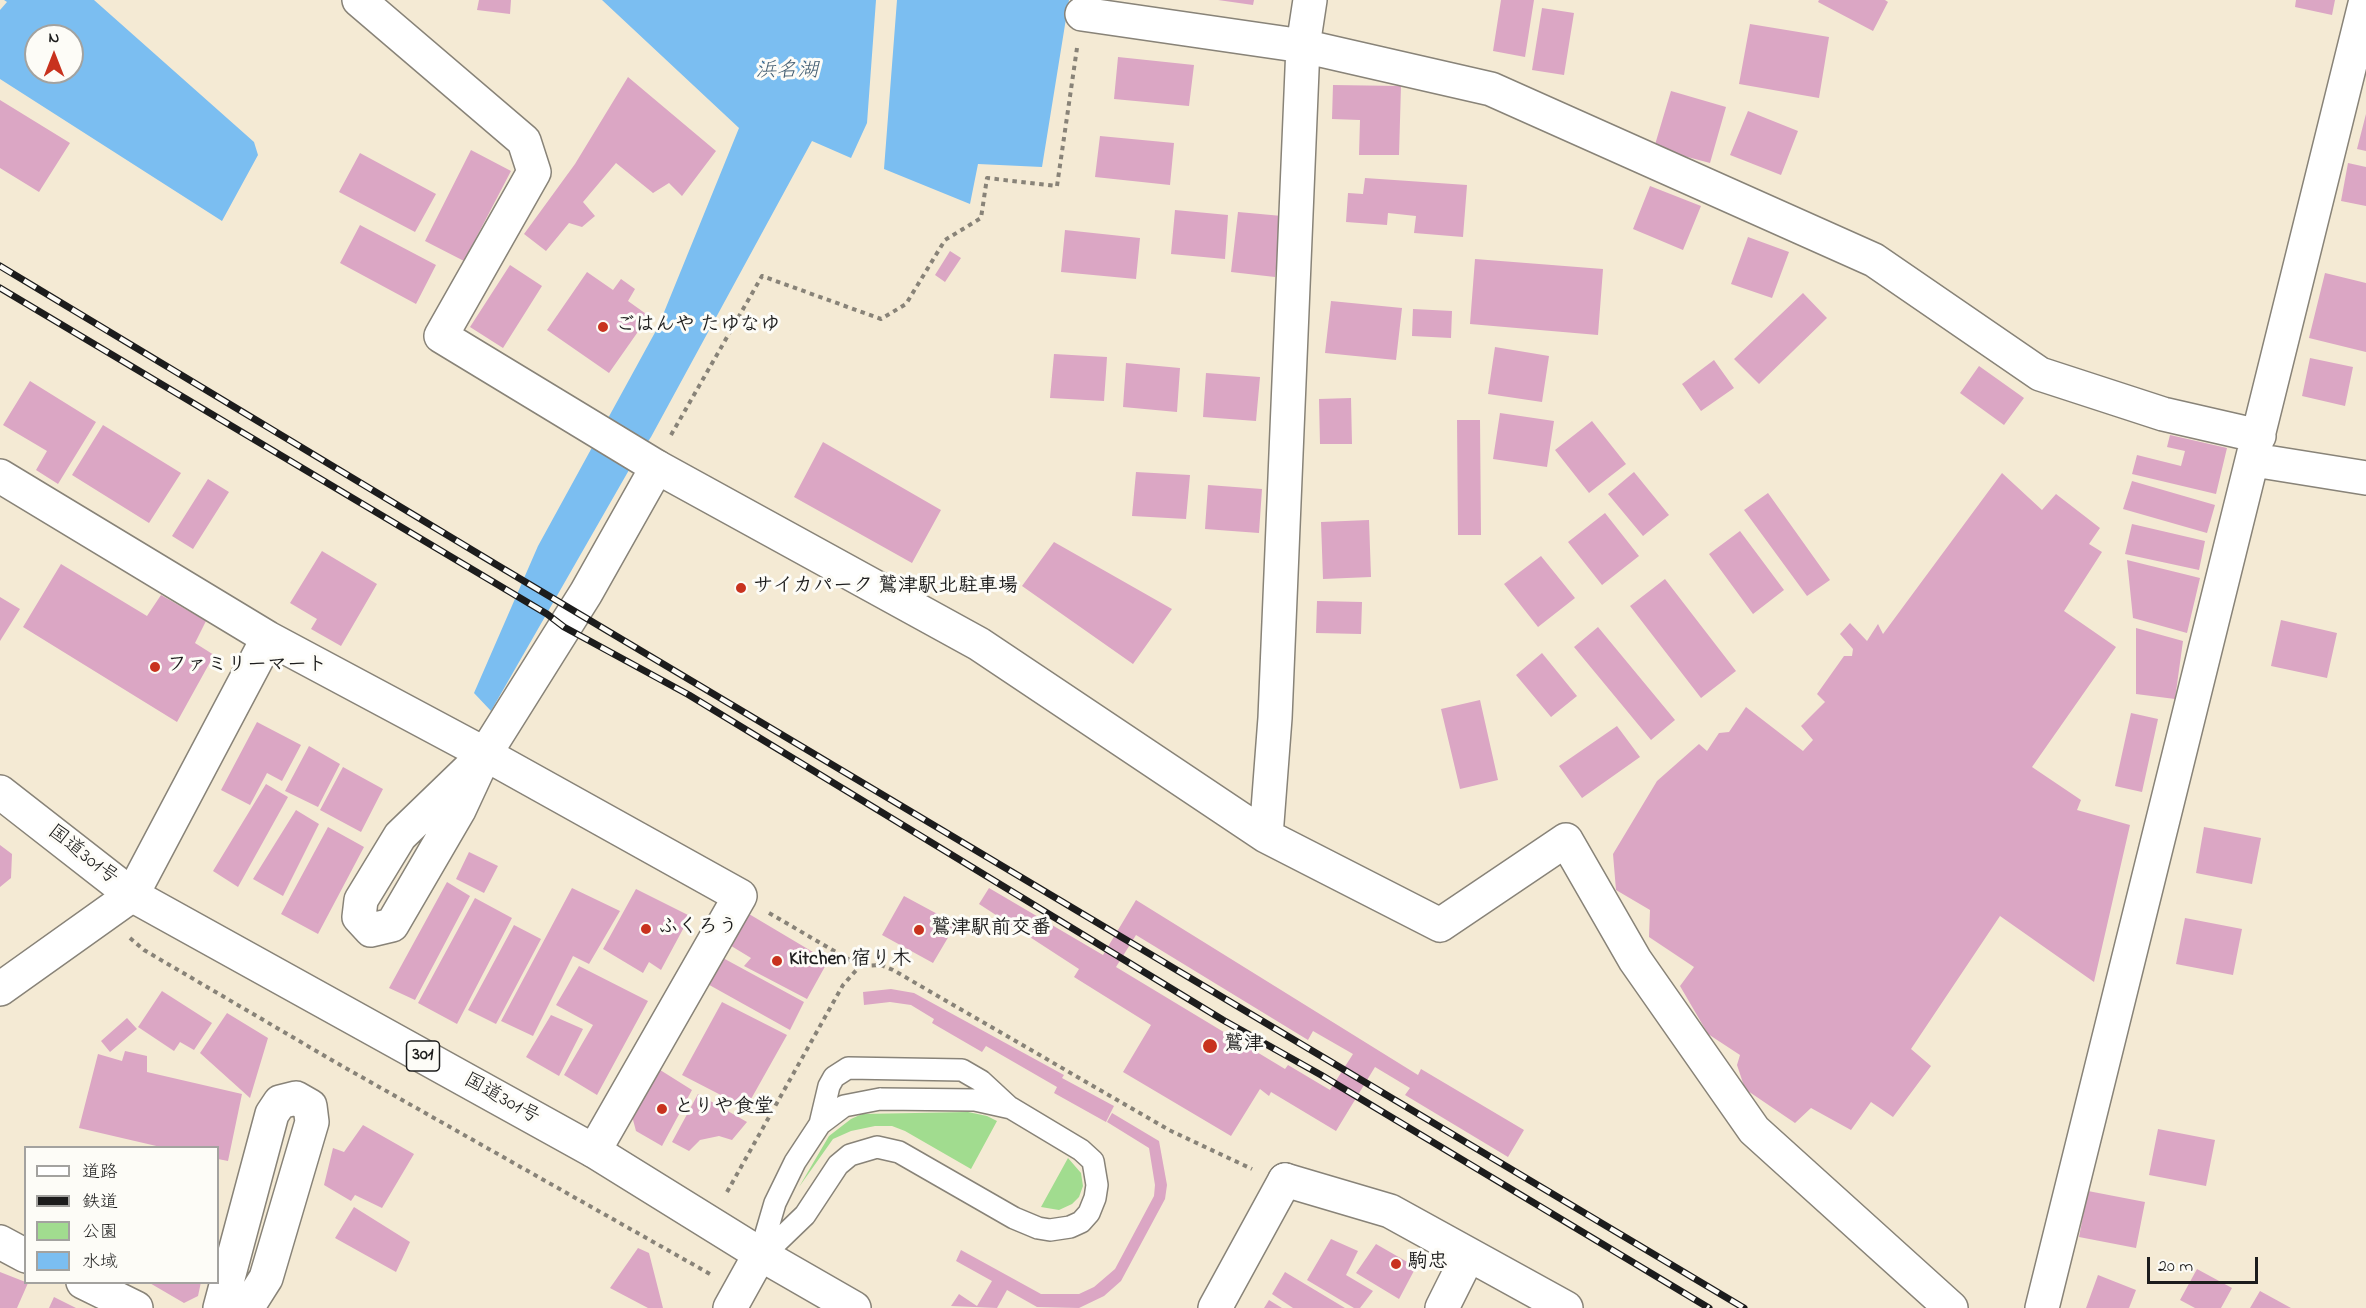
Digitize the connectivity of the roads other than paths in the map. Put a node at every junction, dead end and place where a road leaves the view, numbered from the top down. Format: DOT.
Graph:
graph roads {
  1 [pos="359,0"];
  2 [pos="1310,0"];
  3 [pos="2366,0"];
  4 [pos="1082,14"];
  5 [pos="1303,46"];
  6 [pos="2256,448"];
  7 [pos="657,467"];
  8 [pos="0,476"];
  9 [pos="2366,478"];
  10 [pos="268,638"];
  11 [pos="486,754"];
  12 [pos="0,792"];
  13 [pos="1266,837"];
  14 [pos="132,895"];
  15 [pos="0,989"];
  16 [pos="1012,1109"];
  17 [pos="820,1124"];
  18 [pos="594,1151"];
  19 [pos="760,1254"];
  20 [pos="1468,1256"];
  21 [pos="87,1284"];
  22 [pos="735,1299"];
  23 [pos="136,1308"];
  24 [pos="219,1308"];
  25 [pos="247,1308"];
  26 [pos="854,1308"];
  27 [pos="1215,1308"];
  28 [pos="1442,1308"];
  29 [pos="1566,1308"];
  30 [pos="1951,1308"];
  31 [pos="2042,1308"];
  1 -- 7 [label="main road"];
  2 -- 5 [label="main road"];
  3 -- 6 [label="main road"];
  4 -- 5 [label="main road"];
  5 -- 6 [label="main road"];
  5 -- 13 [label="main road"];
  6 -- 9 [label="main road"];
  6 -- 31 [label="main road"];
  7 -- 11 [label="main road"];
  7 -- 13 [label="main road"];
  8 -- 10 [label="main road"];
  10 -- 11 [label="main road"];
  10 -- 14 [label="main road"];
  11 -- 11 [label="main road"];
  11 -- 18 [label="main road"];
  12 -- 14 [label="main road, 国道301号 / 301"];
  13 -- 30 [label="main road"];
  14 -- 15 [label="main road"];
  14 -- 18 [label="main road, 国道301号 / 301"];
  16 -- 17 [label="lane"];
  16 -- 17 [label="lane"];
  16 -- 19 [label="lane"];
  17 -- 19 [label="lane"];
  18 -- 19 [label="main road, 国道301号 / 301"];
  19 -- 22 [label="main road"];
  19 -- 26 [label="main road, 国道301号 / 301"];
  20 -- 27 [label="main road"];
  20 -- 28 [label="main road"];
  20 -- 29 [label="main road"];
  21 -- 23 [label="main road"];
  24 -- 25 [label="main road"];
}
